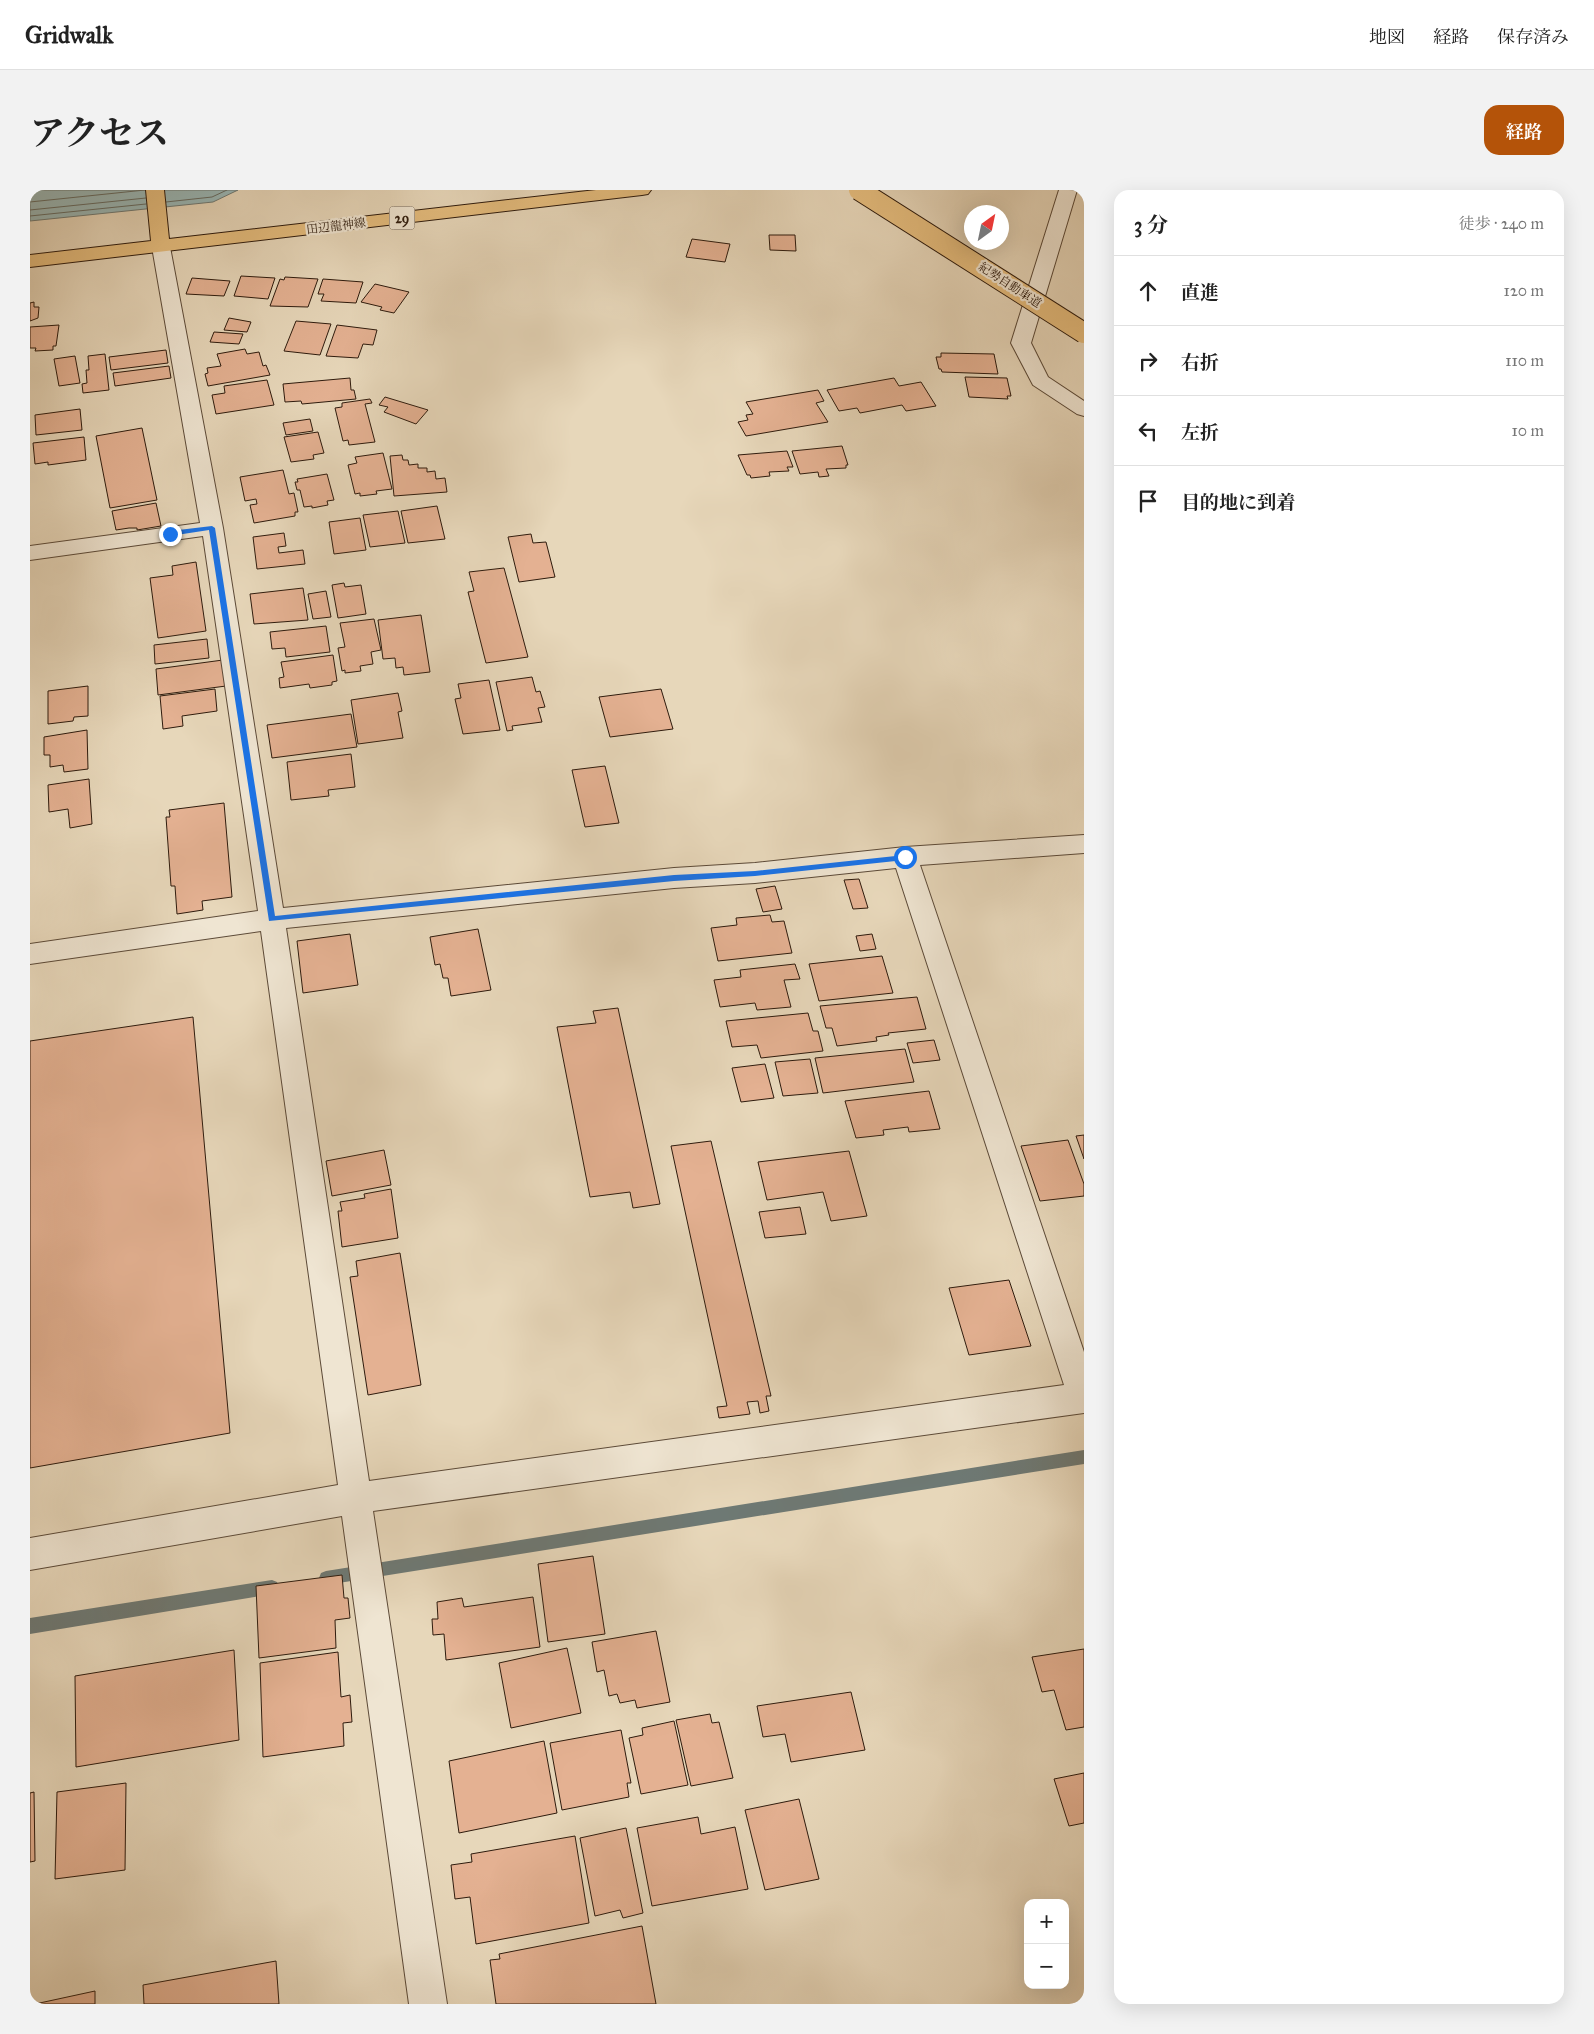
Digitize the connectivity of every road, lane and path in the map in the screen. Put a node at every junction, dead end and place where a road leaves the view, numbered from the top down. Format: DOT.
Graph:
graph roads {
  1 [pos="155,190"];
  2 [pos="642,190"];
  3 [pos="859,190"];
  4 [pos="1068,190"];
  5 [pos="160,238"];
  6 [pos="30,261"];
  7 [pos="1084,333"];
  8 [pos="1084,410"];
  9 [pos="212,528"];
  10 [pos="30,553"];
  11 [pos="1084,844"];
  12 [pos="905,857"];
  13 [pos="272,919"];
  14 [pos="30,954"];
  15 [pos="1084,1398"];
  16 [pos="355,1498"];
  17 [pos="30,1554"];
  18 [pos="428,2004"];
  1 -- 5 [label="main road"];
  2 -- 5 [label="main road, 田辺龍神線 / 29"];
  3 -- 7 [label="main road, 紀勢自動車道, bridge"];
  4 -- 8 [label="street"];
  5 -- 6 [label="main road, 田辺龍神線 / 29"];
  5 -- 9 [label="street"];
  9 -- 10 [label="street"];
  9 -- 13 [label="street"];
  11 -- 12 [label="street"];
  12 -- 13 [label="street"];
  12 -- 15 [label="street"];
  13 -- 14 [label="street"];
  13 -- 16 [label="street"];
  15 -- 16 [label="street"];
  16 -- 17 [label="street"];
  16 -- 18 [label="street"];
}
